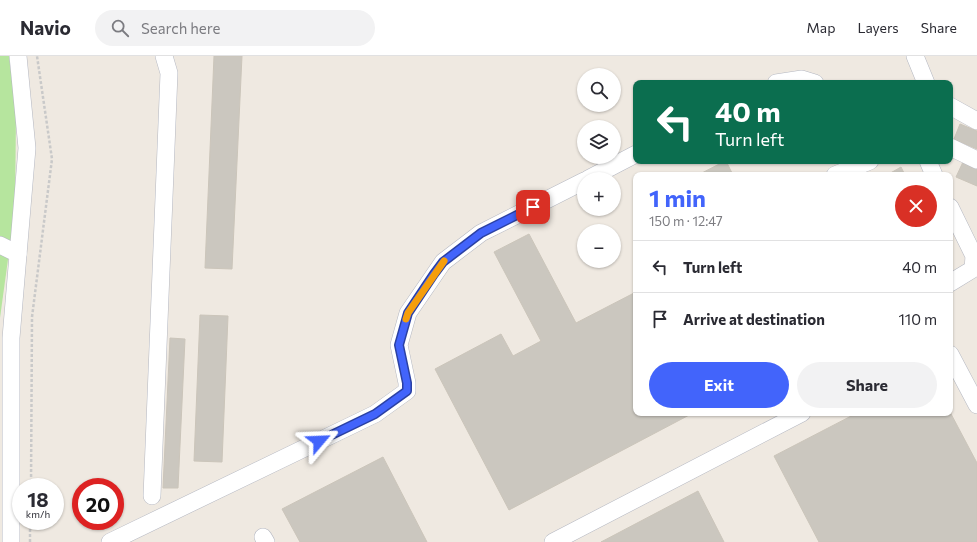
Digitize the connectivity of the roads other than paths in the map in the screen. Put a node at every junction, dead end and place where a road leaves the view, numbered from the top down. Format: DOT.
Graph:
graph roads {
  1 [pos="18,56"];
  2 [pos="164,56"];
  3 [pos="915,56"];
  4 [pos="792,80"];
  5 [pos="807,80"];
  6 [pos="925,80"];
  7 [pos="953,108"];
  8 [pos="977,121"];
  9 [pos="953,148"];
  10 [pos="633,156"];
  11 [pos="977,160"];
  12 [pos="862,164"];
  13 [pos="601,172"];
  14 [pos="842,172"];
  15 [pos="577,185"];
  16 [pos="953,213"];
  17 [pos="0,245"];
  18 [pos="18,254"];
  19 [pos="953,281"];
  20 [pos="953,360"];
  21 [pos="5,388"];
  22 [pos="977,405"];
  23 [pos="796,416"];
  24 [pos="6,460"];
  25 [pos="152,496"];
  26 [pos="11,542"];
  27 [pos="110,542"];
  28 [pos="553,542"];
  1 -- 18 [label="street"];
  2 -- 25 [label="street"];
  3 -- 6 [label="street"];
  4 -- 5 [label="street"];
  7 -- 8 [label="street"];
  9 -- 11 [label="street"];
  10 -- 13 [label="street"];
  12 -- 14 [label="street"];
  15 -- 27 [label="street"];
  16 -- 19 [label="street"];
  17 -- 18 [label="street"];
  18 -- 21 [label="street"];
  20 -- 22 [label="street"];
  21 -- 24 [label="street"];
  23 -- 28 [label="street"];
  24 -- 26 [label="street"];
}
